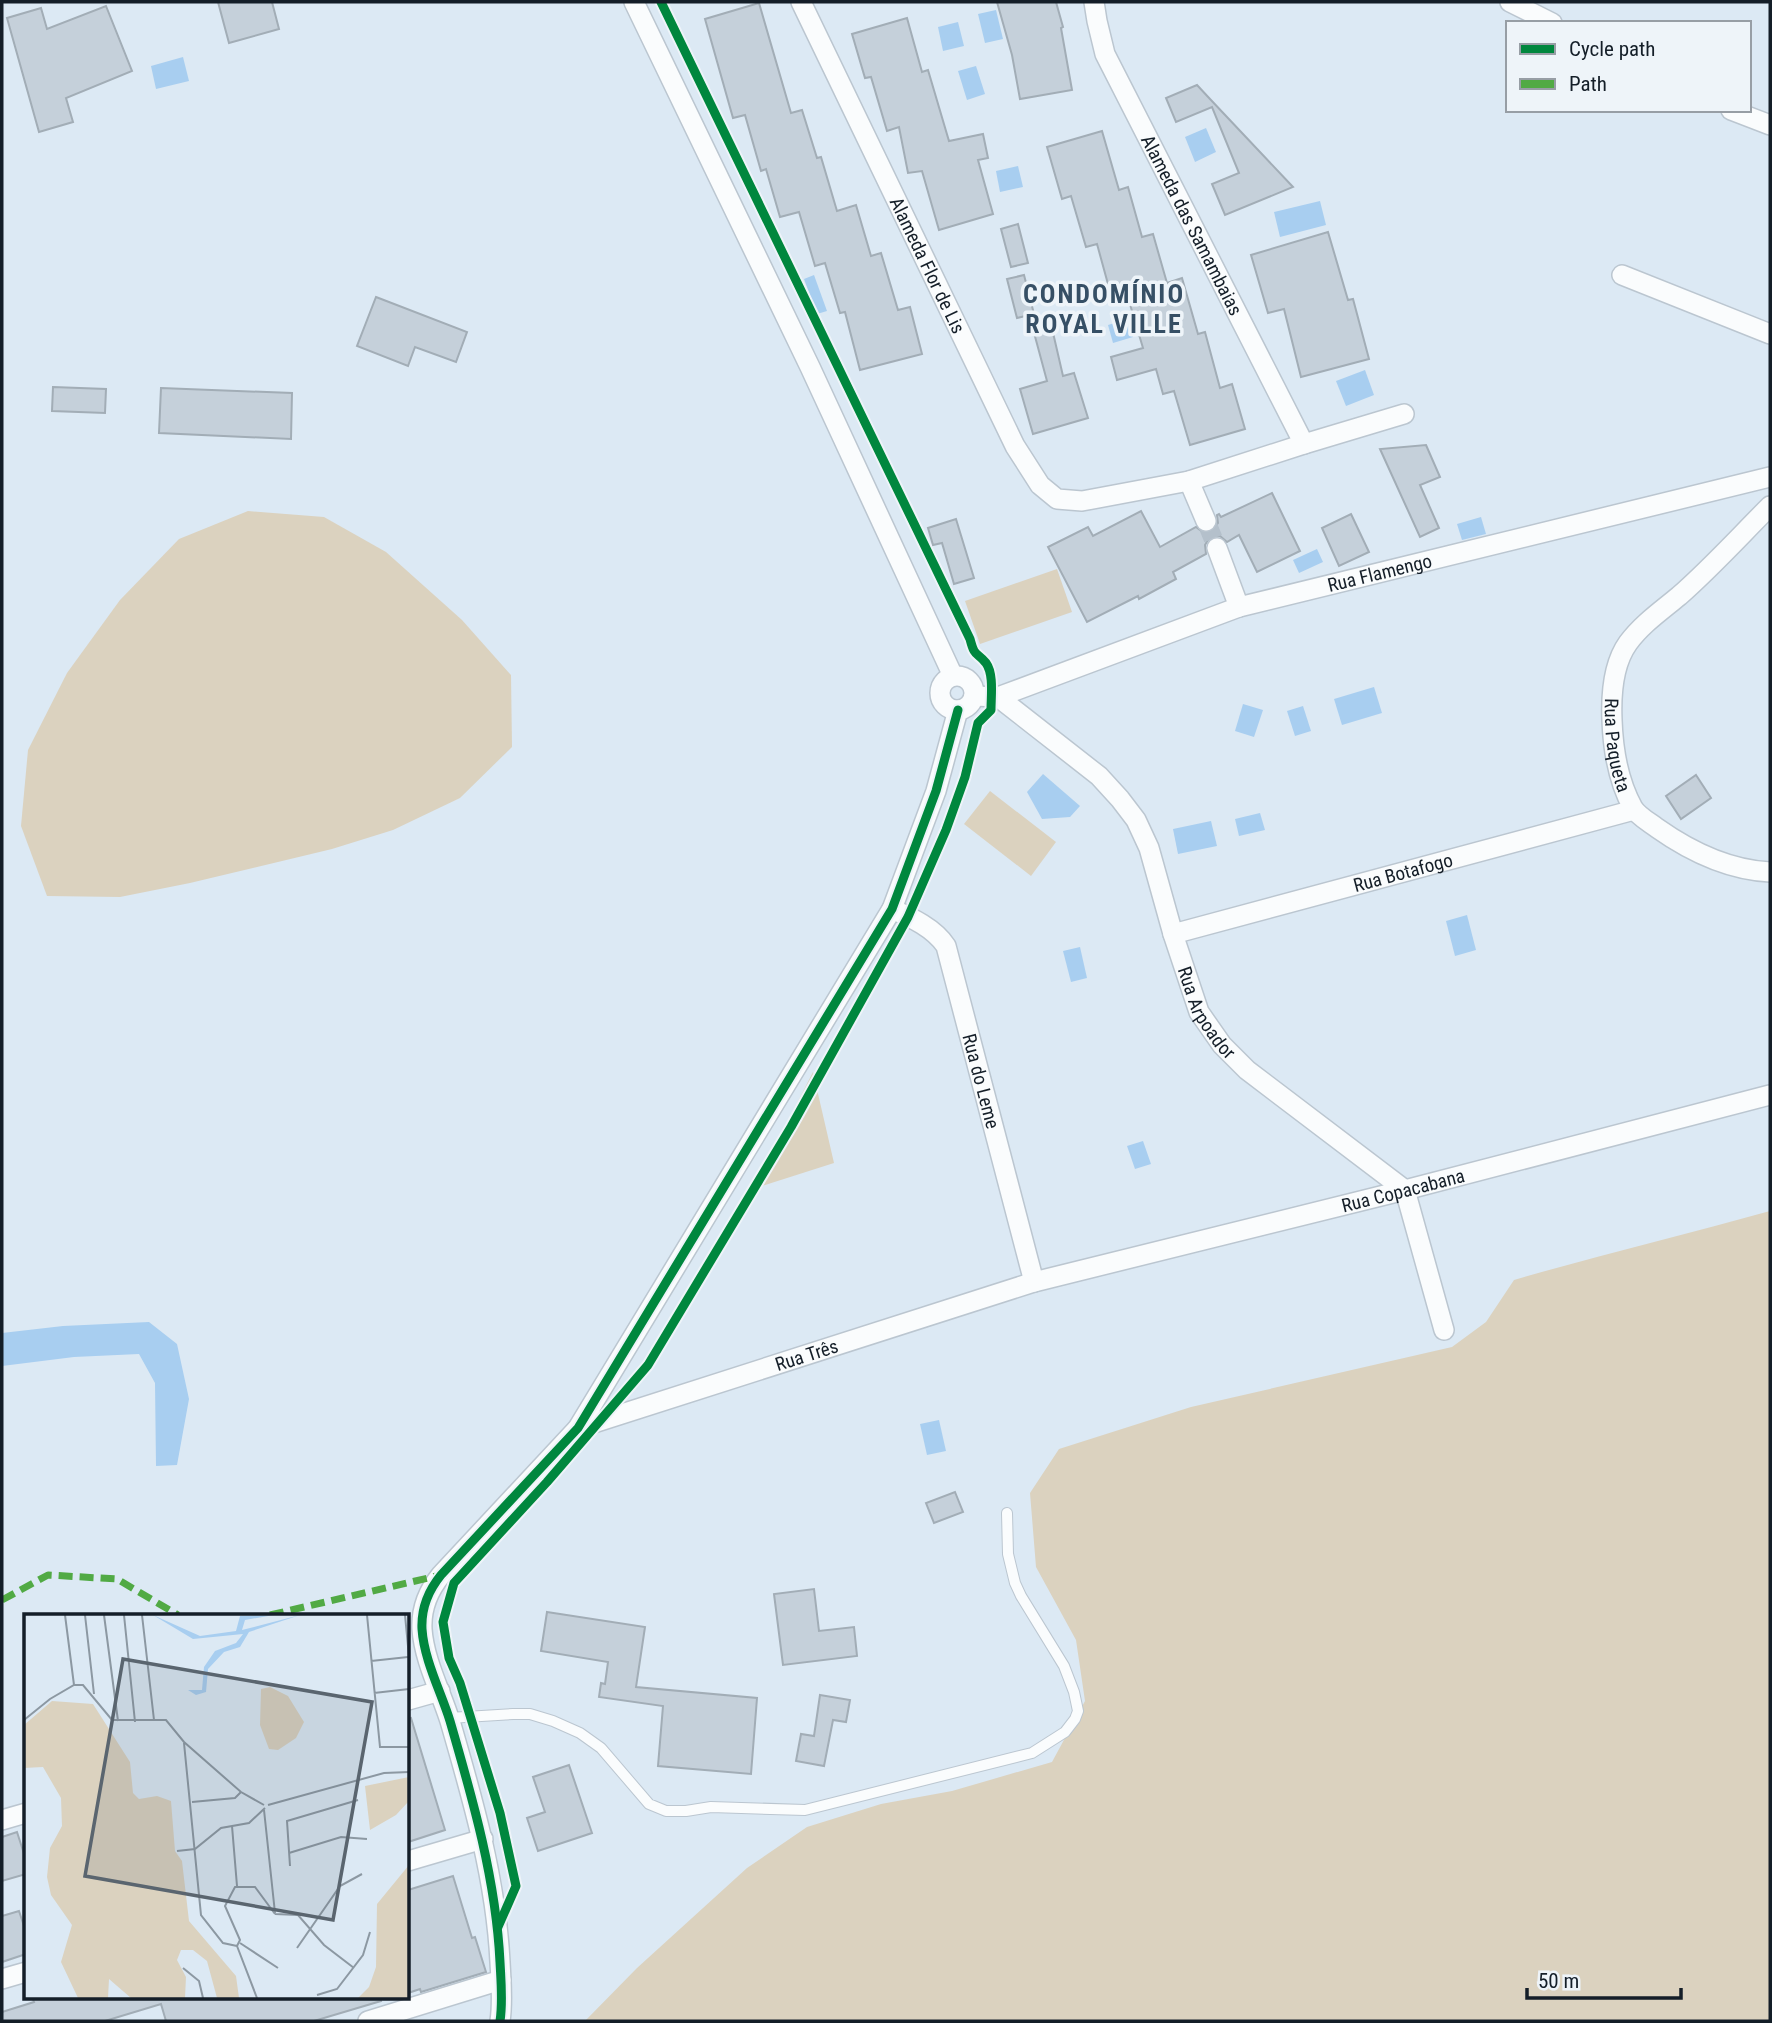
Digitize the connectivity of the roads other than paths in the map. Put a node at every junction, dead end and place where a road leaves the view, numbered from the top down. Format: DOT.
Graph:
graph roads {
  1 [pos="634,2"];
  2 [pos="801,2"];
  3 [pos="1094,2"];
  4 [pos="1510,2"];
  5 [pos="1548,21"];
  6 [pos="1736,112"];
  7 [pos="1770,125"];
  8 [pos="1622,275"];
  9 [pos="1770,334"];
  10 [pos="1404,414"];
  11 [pos="1304,444"];
  12 [pos="1770,477"];
  13 [pos="1189,481"];
  14 [pos="1770,506"];
  15 [pos="1206,521"];
  16 [pos="1217,548"];
  17 [pos="1239,607"];
  18 [pos="953,676"];
  19 [pos="974,696"];
  20 [pos="998,697"];
  21 [pos="958,710"];
  22 [pos="1634,810"];
  23 [pos="1770,872"];
  24 [pos="892,909"];
  25 [pos="1173,934"];
  26 [pos="1770,1095"];
  27 [pos="1405,1190"];
  28 [pos="1034,1282"];
  29 [pos="1444,1330"];
  30 [pos="578,1428"];
  31 [pos="1007,1513"];
  32 [pos="440,1691"];
  33 [pos="410,1699"];
  34 [pos="449,1718"];
  35 [pos="24,1814"];
  36 [pos="2,1820"];
  37 [pos="483,1839"];
  38 [pos="410,1860"];
  39 [pos="24,1973"];
  40 [pos="2,1979"];
  41 [pos="501,1980"];
  42 [pos="368,2021"];
  43 [pos="500,2021"];
  1 -- 18 [label="street"];
  2 -- 13 [label="street, Alameda Flor de Lis"];
  3 -- 11 [label="street, Alameda das Samambaias"];
  4 -- 5 [label="street"];
  6 -- 7 [label="street"];
  8 -- 9 [label="street"];
  10 -- 11 [label="street"];
  11 -- 13 [label="street"];
  12 -- 17 [label="street, Rua Flamengo"];
  13 -- 15 [label="street"];
  14 -- 22 [label="street, Rua Paqueta"];
  16 -- 17 [label="street"];
  17 -- 20 [label="street, Rua Flamengo"];
  18 -- 19 [label="street"];
  18 -- 21 [label="street"];
  19 -- 20 [label="street"];
  19 -- 21 [label="street"];
  20 -- 25 [label="street, Rua Arpoador"];
  21 -- 24 [label="street"];
  22 -- 23 [label="street, Rua Paqueta"];
  22 -- 25 [label="street, Rua Botafogo"];
  24 -- 28 [label="street, Rua do Leme"];
  24 -- 30 [label="street"];
  25 -- 27 [label="street, Rua Arpoador"];
  26 -- 27 [label="street, Rua Copacabana"];
  27 -- 28 [label="street, Rua Copacabana"];
  27 -- 29 [label="street"];
  28 -- 30 [label="street, Rua Três"];
  30 -- 32 [label="street"];
  31 -- 34 [label="lane"];
  32 -- 33 [label="street"];
  32 -- 34 [label="street"];
  34 -- 37 [label="street"];
  35 -- 36 [label="street"];
  37 -- 38 [label="street"];
  37 -- 41 [label="street"];
  39 -- 40 [label="street"];
  41 -- 42 [label="street"];
  41 -- 43 [label="street"];
}
